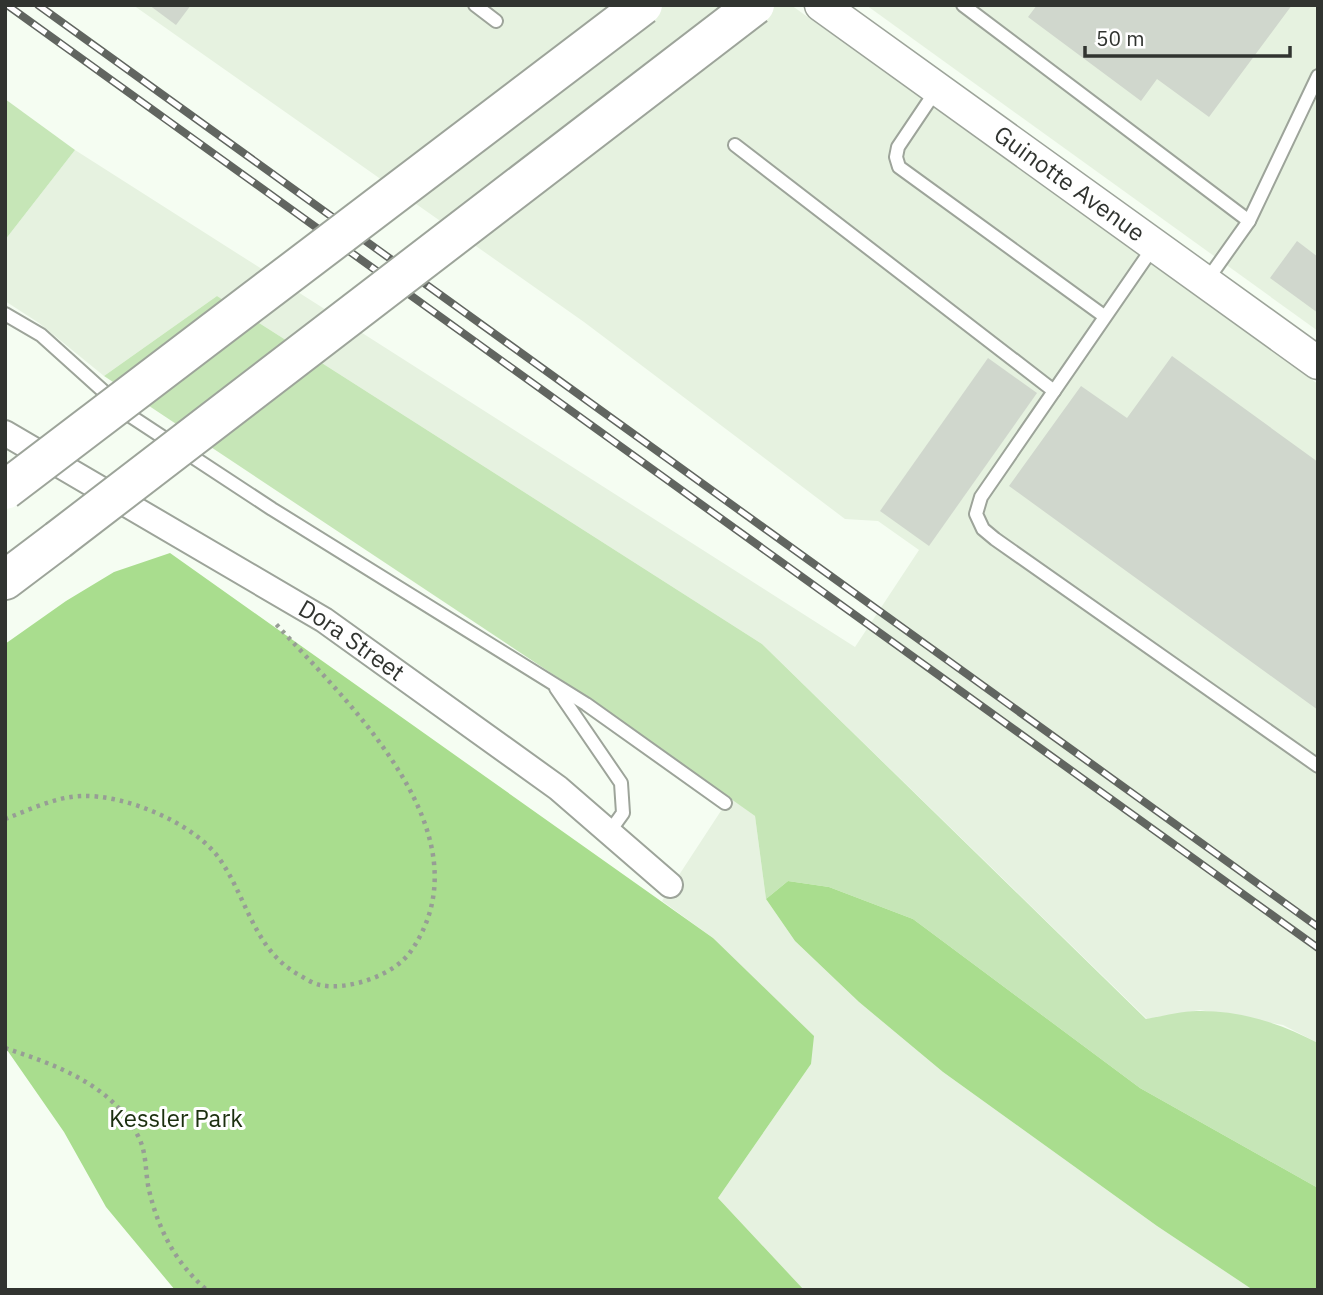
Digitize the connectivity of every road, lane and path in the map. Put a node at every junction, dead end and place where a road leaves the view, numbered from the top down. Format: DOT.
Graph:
graph roads {
  1 [pos="475,5"];
  2 [pos="643,5"];
  3 [pos="755,5"];
  4 [pos="821,5"];
  5 [pos="963,5"];
  6 [pos="496,21"];
  7 [pos="1318,76"];
  8 [pos="937,89"];
  9 [pos="735,145"];
  10 [pos="1249,222"];
  11 [pos="1154,246"];
  12 [pos="1205,283"];
  13 [pos="5,314"];
  14 [pos="1104,316"];
  15 [pos="1318,363"];
  16 [pos="1054,391"];
  17 [pos="5,433"];
  18 [pos="5,490"];
  19 [pos="5,580"];
  20 [pos="264,616"];
  21 [pos="554,684"];
  22 [pos="1318,766"];
  23 [pos="725,803"];
  24 [pos="5,819"];
  25 [pos="610,831"];
  26 [pos="670,885"];
  27 [pos="5,1048"];
  28 [pos="207,1290"];
  1 -- 6 [label="lane"];
  2 -- 18 [label="highway, bridge"];
  3 -- 19 [label="highway, bridge"];
  4 -- 8 [label="street, Guinotte Avenue"];
  5 -- 10 [label="lane"];
  7 -- 10 [label="lane"];
  8 -- 11 [label="street, Guinotte Avenue"];
  8 -- 14 [label="lane"];
  9 -- 16 [label="lane"];
  10 -- 12 [label="lane"];
  11 -- 12 [label="street, Guinotte Avenue"];
  11 -- 14 [label="lane"];
  12 -- 15 [label="street, Guinotte Avenue"];
  13 -- 21 [label="lane"];
  14 -- 16 [label="lane"];
  16 -- 22 [label="lane"];
  17 -- 25 [label="street, Dora Street"];
  20 -- 24 [label="path"];
  21 -- 23 [label="lane"];
  21 -- 25 [label="lane"];
  25 -- 26 [label="street, Dora Street"];
  27 -- 28 [label="path"];
}
